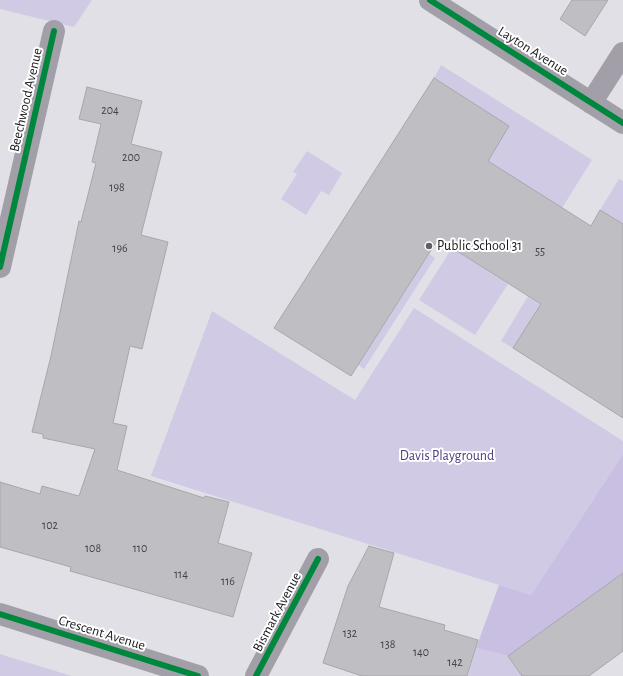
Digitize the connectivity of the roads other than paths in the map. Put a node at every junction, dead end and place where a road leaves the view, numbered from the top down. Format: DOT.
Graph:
graph roads {
  1 [pos="430,0"];
  2 [pos="54,31"];
  3 [pos="623,53"];
  4 [pos="591,103"];
  5 [pos="623,123"];
  6 [pos="0,267"];
  7 [pos="318,559"];
  8 [pos="0,614"];
  9 [pos="198,676"];
  10 [pos="256,676"];
  1 -- 4 [label="street, Layton Avenue"];
  2 -- 6 [label="street, Beechwood Avenue"];
  3 -- 4 [label="street"];
  4 -- 5 [label="street, Layton Avenue"];
  7 -- 10 [label="street, Bismark Avenue"];
  8 -- 9 [label="street, Crescent Avenue"];
}
